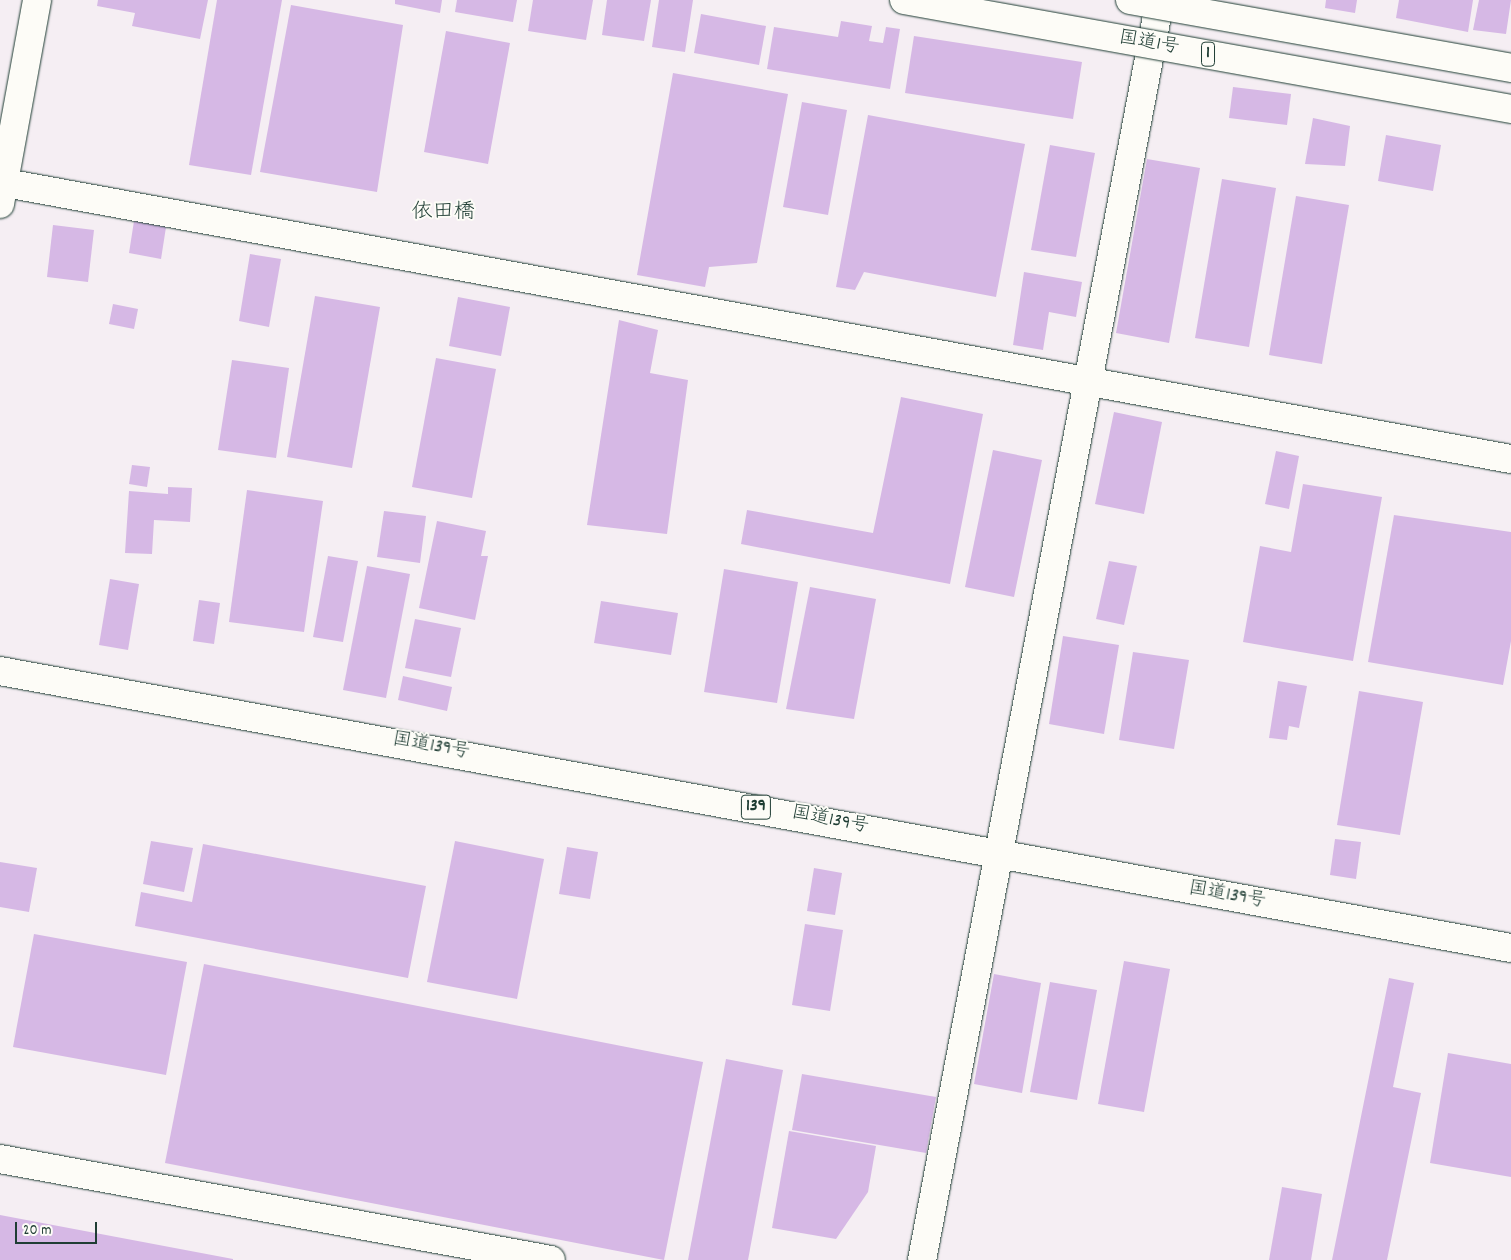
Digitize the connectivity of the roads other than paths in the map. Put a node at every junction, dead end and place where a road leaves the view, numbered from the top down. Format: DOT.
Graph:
graph roads {
  1 [pos="37,0"];
  2 [pos="904,0"];
  3 [pos="1130,0"];
  4 [pos="1160,0"];
  5 [pos="1511,68"];
  6 [pos="1511,109"];
  7 [pos="1,189"];
  8 [pos="1088,382"];
  9 [pos="1511,459"];
  10 [pos="0,670"];
  11 [pos="999,855"];
  12 [pos="1511,948"];
  13 [pos="0,1159"];
  14 [pos="551,1260"];
  15 [pos="922,1260"];
  1 -- 7 [label="main road"];
  2 -- 6 [label="main road, 国道1号 / 1, bridge"];
  3 -- 5 [label="main road, 1, bridge"];
  4 -- 8 [label="main road"];
  7 -- 8 [label="main road"];
  8 -- 9 [label="main road"];
  8 -- 11 [label="main road"];
  10 -- 11 [label="main road, 国道139号 / 139"];
  11 -- 12 [label="main road, 国道139号 / 139"];
  11 -- 15 [label="main road"];
  13 -- 14 [label="main road"];
}
